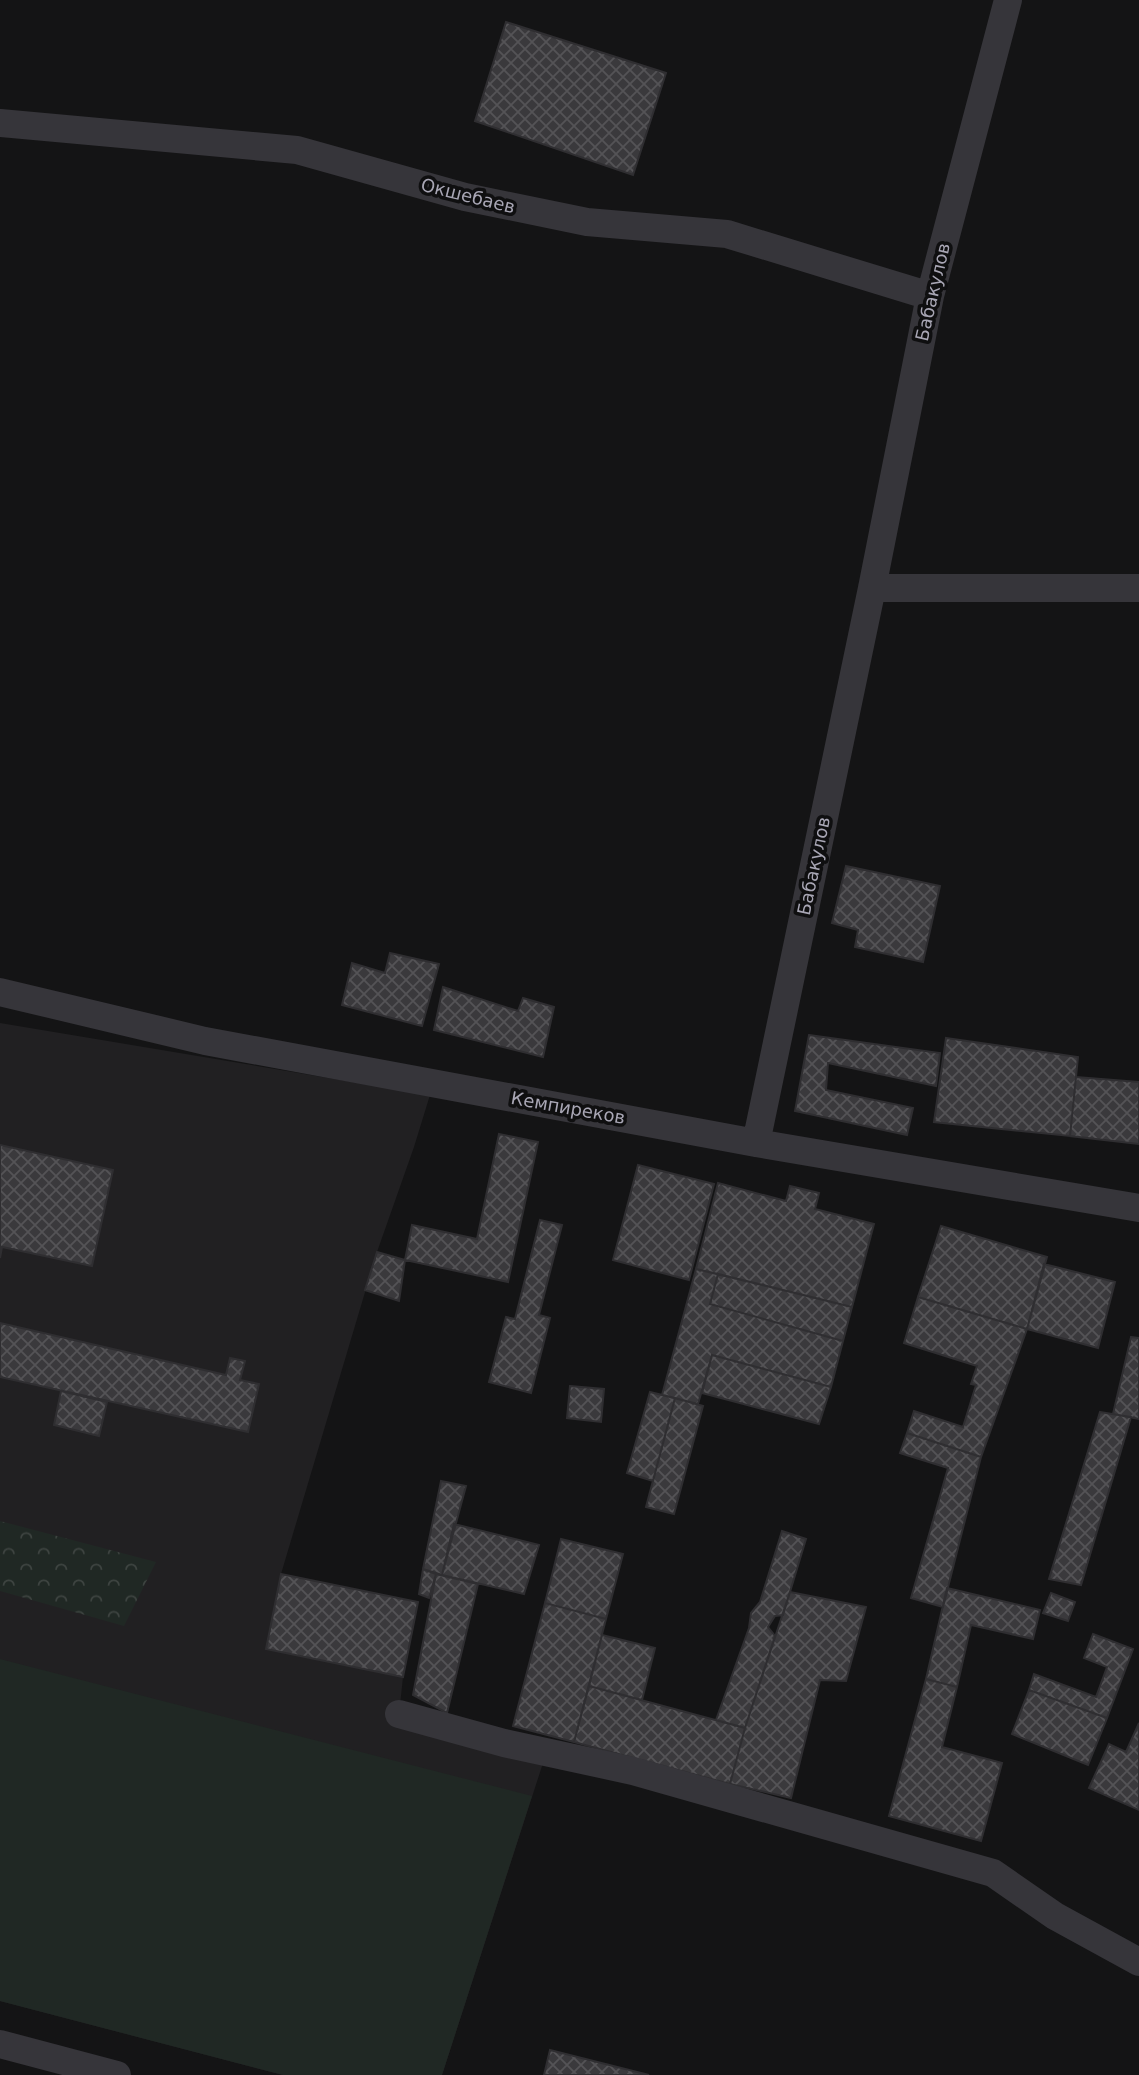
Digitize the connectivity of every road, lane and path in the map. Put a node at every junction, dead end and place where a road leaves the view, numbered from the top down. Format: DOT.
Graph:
graph roads {
  1 [pos="1008,0"];
  2 [pos="0,123"];
  3 [pos="930,296"];
  4 [pos="872,588"];
  5 [pos="1139,588"];
  6 [pos="0,992"];
  7 [pos="756,1143"];
  8 [pos="1139,1208"];
  9 [pos="399,1714"];
  10 [pos="1139,1962"];
  11 [pos="0,2044"];
  12 [pos="117,2075"];
  1 -- 3 [label="street, Бабакулов"];
  2 -- 3 [label="street, Окшебаев"];
  3 -- 4 [label="street, Бабакулов"];
  4 -- 5 [label="street"];
  4 -- 7 [label="street, Бабакулов"];
  6 -- 7 [label="street, Кемпиреков"];
  7 -- 8 [label="street, Кемпиреков"];
  9 -- 10 [label="street"];
  11 -- 12 [label="street"];
}
